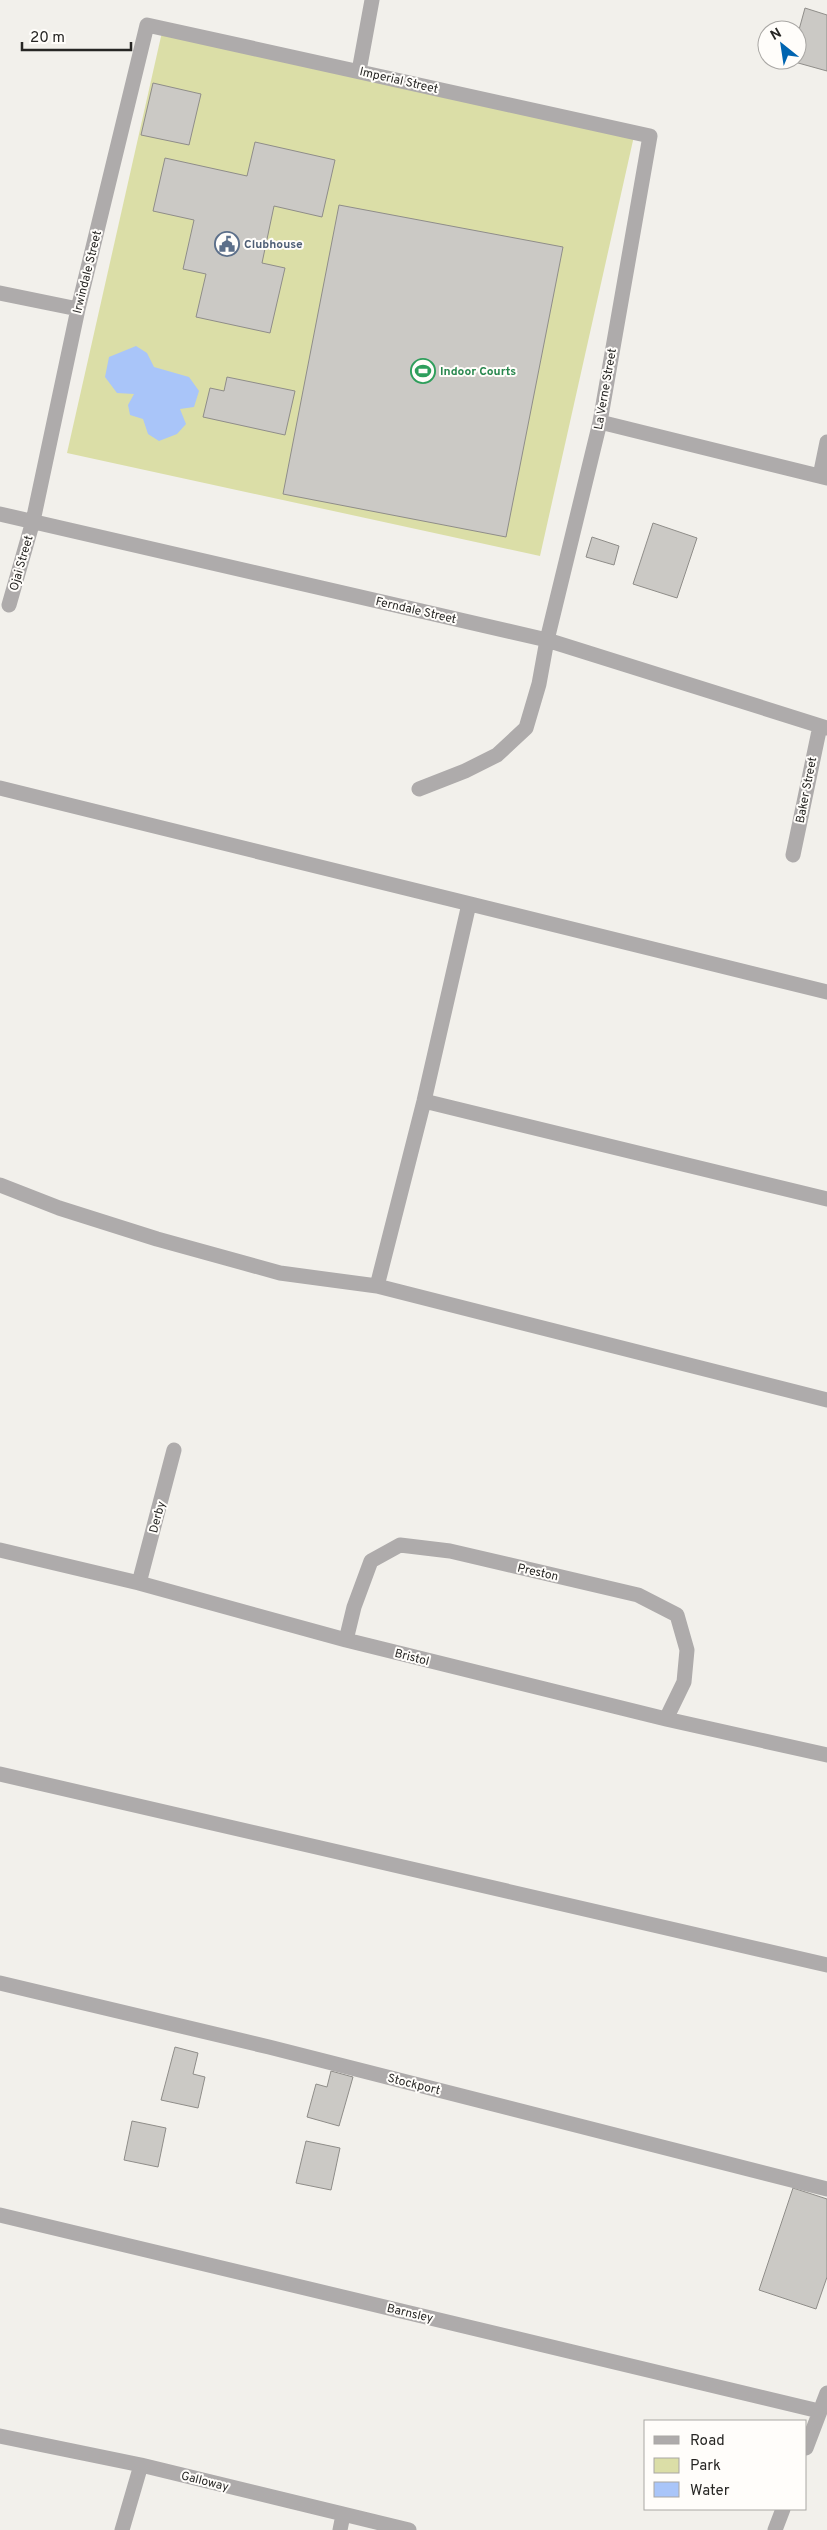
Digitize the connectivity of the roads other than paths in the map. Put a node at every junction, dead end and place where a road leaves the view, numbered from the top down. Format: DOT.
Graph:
graph roads {
  1 [pos="372,0"];
  2 [pos="147,25"];
  3 [pos="359,71"];
  4 [pos="650,136"];
  5 [pos="0,293"];
  6 [pos="78,309"];
  7 [pos="600,422"];
  8 [pos="827,442"];
  9 [pos="823,477"];
  10 [pos="0,514"];
  11 [pos="33,521"];
  12 [pos="9,605"];
  13 [pos="547,640"];
  14 [pos="823,727"];
  15 [pos="0,788"];
  16 [pos="419,789"];
  17 [pos="793,855"];
  18 [pos="469,904"];
  19 [pos="827,992"];
  20 [pos="424,1101"];
  21 [pos="0,1185"];
  22 [pos="827,1199"];
  23 [pos="377,1286"];
  24 [pos="827,1400"];
  25 [pos="174,1450"];
  26 [pos="0,1550"];
  27 [pos="139,1583"];
  28 [pos="346,1640"];
  29 [pos="666,1719"];
  30 [pos="827,1755"];
  31 [pos="0,1774"];
  32 [pos="827,1965"];
  33 [pos="0,1983"];
  34 [pos="827,2189"];
  35 [pos="0,2215"];
  36 [pos="827,2393"];
  37 [pos="819,2411"];
  38 [pos="0,2436"];
  39 [pos="807,2445"];
  40 [pos="141,2465"];
  41 [pos="783,2510"];
  42 [pos="343,2515"];
  43 [pos="122,2530"];
  44 [pos="340,2530"];
  45 [pos="409,2530"];
  46 [pos="775,2530"];
  1 -- 3 [label="street"];
  2 -- 3 [label="street, Imperial Street"];
  2 -- 6 [label="street, Irwindale Street"];
  3 -- 4 [label="street, Imperial Street"];
  4 -- 7 [label="street, La Verne Street"];
  5 -- 6 [label="street"];
  6 -- 11 [label="street, Irwindale Street"];
  7 -- 9 [label="street"];
  7 -- 13 [label="street, La Verne Street"];
  8 -- 9 [label="street"];
  10 -- 11 [label="street, Ferndale Street"];
  11 -- 12 [label="street, Ojai Street"];
  11 -- 13 [label="street, Ferndale Street"];
  13 -- 14 [label="street, Ferndale Street"];
  13 -- 16 [label="street, La Verne Street"];
  14 -- 17 [label="street, Baker Street"];
  15 -- 18 [label="street"];
  18 -- 19 [label="street"];
  18 -- 20 [label="street"];
  20 -- 22 [label="street"];
  20 -- 23 [label="street"];
  21 -- 23 [label="street"];
  23 -- 24 [label="street"];
  25 -- 27 [label="street, Derby"];
  26 -- 27 [label="street, Bristol"];
  27 -- 28 [label="street, Bristol"];
  28 -- 29 [label="street, Bristol"];
  28 -- 29 [label="street, Preston"];
  29 -- 30 [label="street, Bristol"];
  31 -- 32 [label="street"];
  33 -- 34 [label="street, Stockport"];
  35 -- 37 [label="street, Barnsley"];
  36 -- 37 [label="street"];
  37 -- 39 [label="street"];
  38 -- 40 [label="street, Galloway"];
  40 -- 42 [label="street, Galloway"];
  40 -- 43 [label="street"];
  41 -- 46 [label="street"];
  42 -- 44 [label="street"];
  42 -- 45 [label="street, Galloway"];
}
